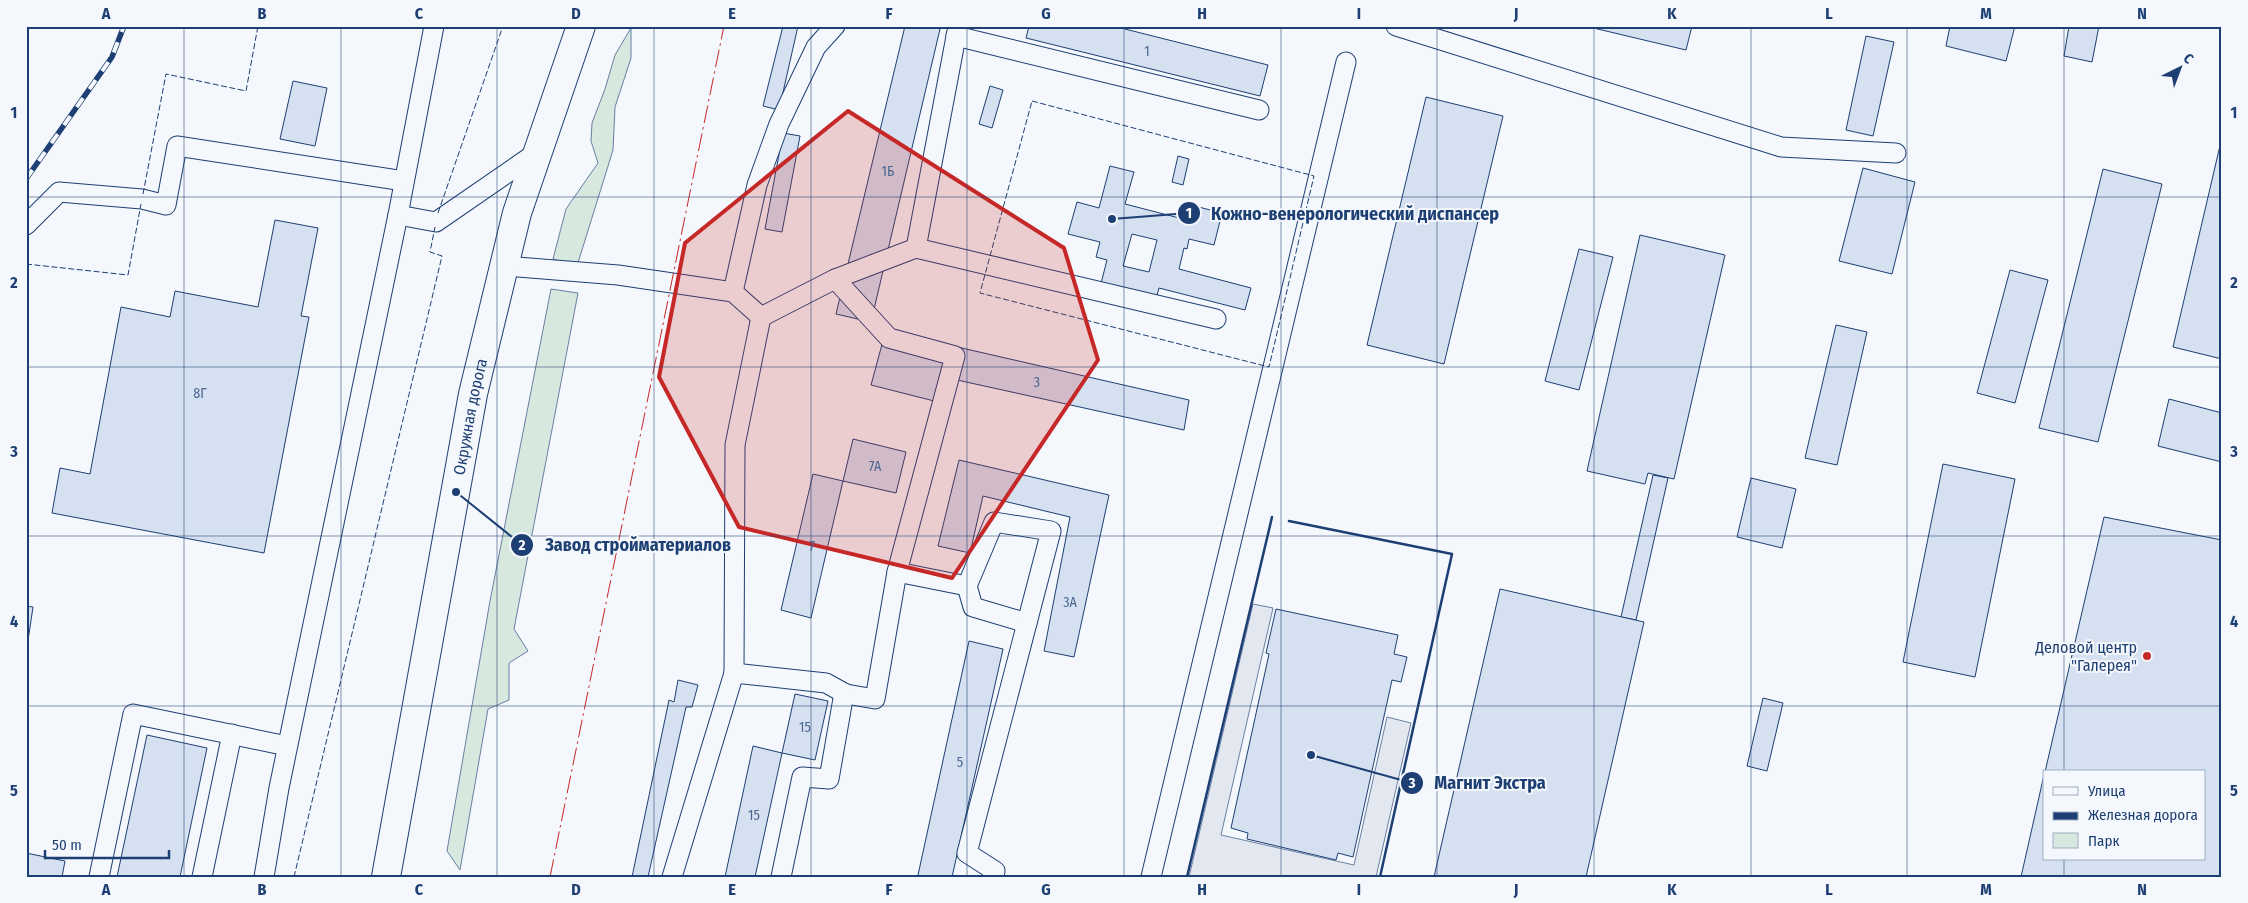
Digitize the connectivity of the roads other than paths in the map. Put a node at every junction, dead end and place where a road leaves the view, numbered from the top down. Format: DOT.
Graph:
graph roads {
  1 [pos="434,26"];
  2 [pos="581,26"];
  3 [pos="814,26"];
  4 [pos="835,26"];
  5 [pos="1396,26"];
  6 [pos="957,31"];
  7 [pos="816,47"];
  8 [pos="1346,62"];
  9 [pos="1259,110"];
  10 [pos="536,153"];
  11 [pos="1896,153"];
  12 [pos="404,181"];
  13 [pos="398,214"];
  14 [pos="26,225"];
  15 [pos="916,248"];
  16 [pos="504,266"];
  17 [pos="835,279"];
  18 [pos="733,292"];
  19 [pos="761,317"];
  20 [pos="1216,319"];
  21 [pos="897,572"];
  22 [pos="968,586"];
  23 [pos="1027,622"];
  24 [pos="734,673"];
  25 [pos="844,692"];
  26 [pos="232,734"];
  27 [pos="287,746"];
  28 [pos="99,877"];
  29 [pos="202,877"];
  30 [pos="264,877"];
  31 [pos="386,877"];
  32 [pos="672,877"];
  33 [pos="781,877"];
  34 [pos="994,877"];
  35 [pos="1151,877"];
  1 -- 12 [label="lane"];
  2 -- 10 [label="highway, Окружная дорога"];
  3 -- 7 [label="lane"];
  4 -- 7 [label="lane"];
  5 -- 11 [label="lane"];
  6 -- 9 [label="lane"];
  6 -- 15 [label="lane"];
  7 -- 18 [label="lane"];
  8 -- 35 [label="lane"];
  10 -- 13 [label="lane"];
  10 -- 16 [label="highway, Окружная дорога"];
  12 -- 13 [label="lane"];
  12 -- 14 [label="lane"];
  13 -- 27 [label="lane"];
  15 -- 17 [label="lane"];
  15 -- 20 [label="lane"];
  16 -- 18 [label="lane"];
  16 -- 31 [label="highway, Окружная дорога"];
  17 -- 19 [label="lane"];
  17 -- 21 [label="lane"];
  18 -- 19 [label="lane"];
  19 -- 24 [label="lane"];
  21 -- 22 [label="lane"];
  21 -- 25 [label="lane"];
  22 -- 23 [label="lane"];
  22 -- 23 [label="lane"];
  23 -- 34 [label="lane"];
  24 -- 25 [label="lane"];
  24 -- 32 [label="lane"];
  25 -- 33 [label="lane"];
  26 -- 27 [label="lane"];
  26 -- 28 [label="lane"];
  26 -- 29 [label="lane"];
  27 -- 30 [label="lane"];
}
